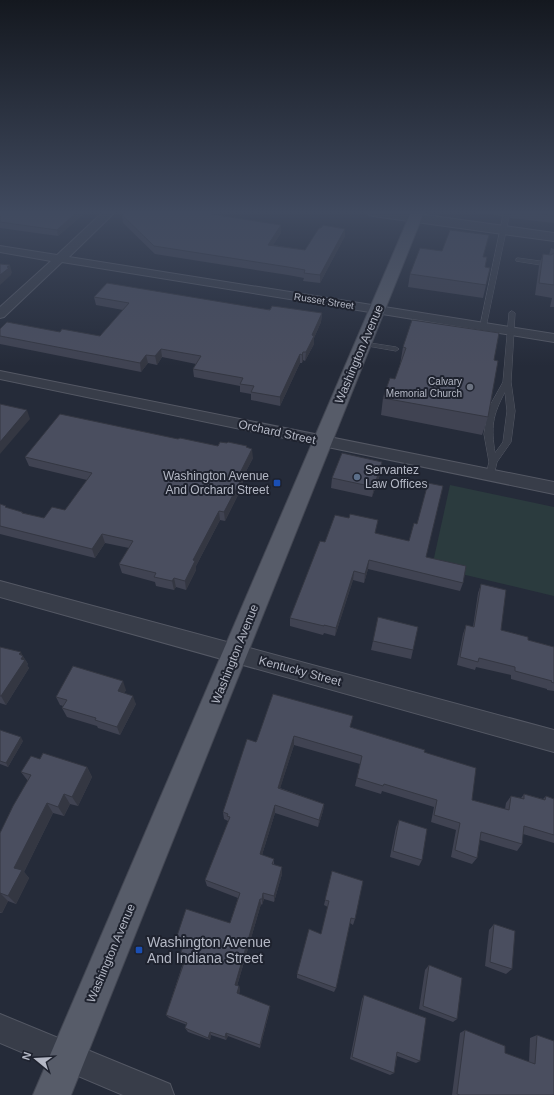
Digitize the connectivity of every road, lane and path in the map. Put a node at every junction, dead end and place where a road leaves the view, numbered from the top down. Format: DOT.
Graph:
graph roads {
  1 [pos="55,263"];
  2 [pos="91,263"];
  3 [pos="397,263"];
  4 [pos="496,263"];
  5 [pos="540,263"];
  6 [pos="547,264"];
  7 [pos="378,310"];
  8 [pos="512,313"];
  9 [pos="0,314"];
  10 [pos="483,327"];
  11 [pos="510,331"];
  12 [pos="554,338"];
  13 [pos="364,344"];
  14 [pos="396,349"];
  15 [pos="0,375"];
  16 [pos="507,382"];
  17 [pos="323,441"];
  18 [pos="492,469"];
  19 [pos="554,488"];
  20 [pos="0,589"];
  21 [pos="235,654"];
  22 [pos="554,741"];
  23 [pos="0,1028"];
  24 [pos="68,1056"];
  25 [pos="52,1095"];
  26 [pos="159,1095"];
  1 -- 9 [label="street"];
  2 -- 7 [label="street, Russet Street"];
  3 -- 7 [label="main road, Washington Avenue"];
  4 -- 10 [label="lane"];
  5 -- 6 [label="lane"];
  7 -- 10 [label="street, Russet Street"];
  7 -- 13 [label="main road, Washington Avenue"];
  8 -- 11 [label="lane"];
  10 -- 11 [label="street, Russet Street"];
  11 -- 12 [label="street, Russet Street"];
  11 -- 16 [label="lane"];
  13 -- 14 [label="lane"];
  13 -- 17 [label="main road, Washington Avenue"];
  15 -- 17 [label="street, Orchard Street"];
  16 -- 18 [label="lane"];
  16 -- 18 [label="lane"];
  17 -- 18 [label="street, Orchard Street"];
  17 -- 21 [label="main road, Washington Avenue"];
  18 -- 19 [label="street, Orchard Street"];
  20 -- 21 [label="street, Kentucky Street"];
  21 -- 22 [label="street, Kentucky Street"];
  21 -- 24 [label="main road, Washington Avenue"];
  23 -- 24 [label="street"];
  24 -- 25 [label="main road, Washington Avenue"];
  24 -- 26 [label="street"];
}
